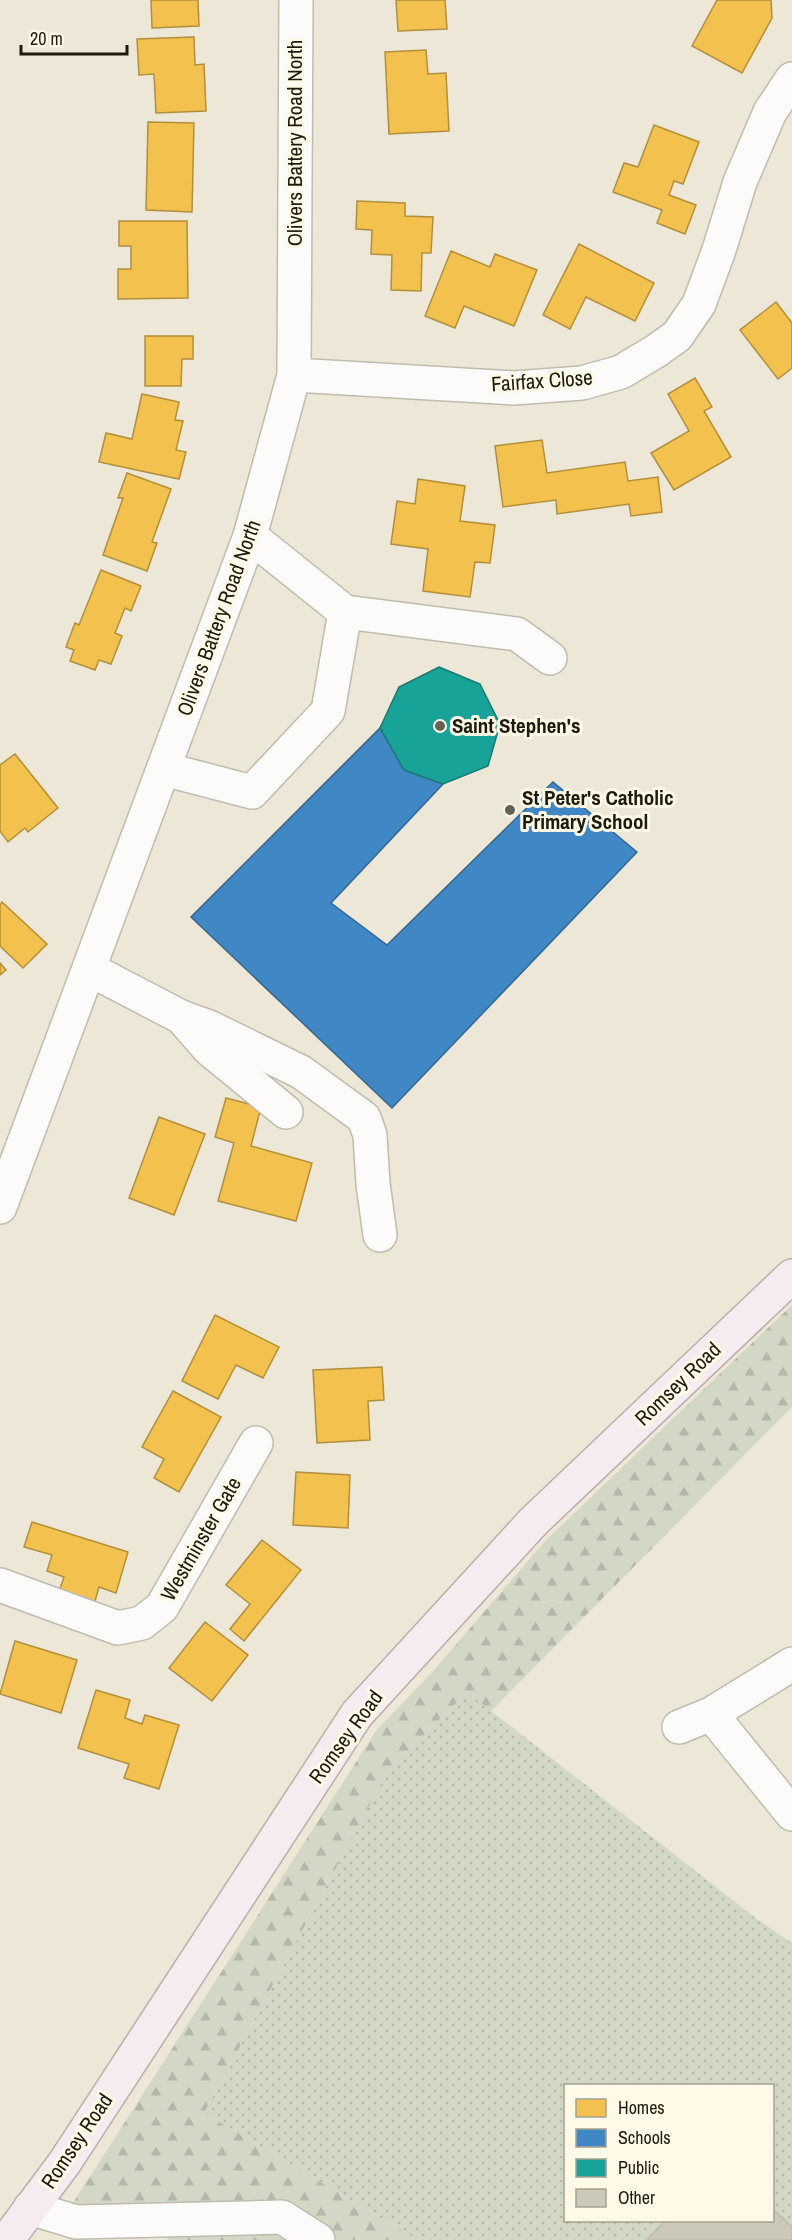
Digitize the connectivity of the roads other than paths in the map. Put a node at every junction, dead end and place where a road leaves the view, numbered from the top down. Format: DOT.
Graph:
graph roads {
  1 [pos="296,0"];
  2 [pos="792,79"];
  3 [pos="294,375"];
  4 [pos="250,536"];
  5 [pos="345,612"];
  6 [pos="550,658"];
  7 [pos="164,769"];
  8 [pos="89,969"];
  9 [pos="181,1017"];
  10 [pos="286,1112"];
  11 [pos="0,1208"];
  12 [pos="380,1235"];
  13 [pos="792,1276"];
  14 [pos="256,1443"];
  15 [pos="0,1585"];
  16 [pos="792,1665"];
  17 [pos="711,1714"];
  18 [pos="679,1727"];
  19 [pos="792,1815"];
  20 [pos="30,2208"];
  21 [pos="7,2240"];
  22 [pos="318,2240"];
  1 -- 3 [label="street, Olivers Battery Road North"];
  2 -- 3 [label="street, Fairfax Close"];
  3 -- 4 [label="street, Olivers Battery Road North"];
  4 -- 5 [label="street"];
  4 -- 7 [label="street, Olivers Battery Road North"];
  5 -- 6 [label="street"];
  5 -- 7 [label="street"];
  7 -- 8 [label="street, Olivers Battery Road North"];
  8 -- 9 [label="street"];
  8 -- 11 [label="street, Olivers Battery Road North"];
  9 -- 10 [label="street"];
  9 -- 12 [label="street"];
  13 -- 20 [label="main road, Romsey Road"];
  14 -- 15 [label="street, Westminster Gate"];
  16 -- 17 [label="street"];
  17 -- 18 [label="street"];
  17 -- 19 [label="street"];
  20 -- 21 [label="main road, Romsey Road"];
  20 -- 22 [label="street"];
}
